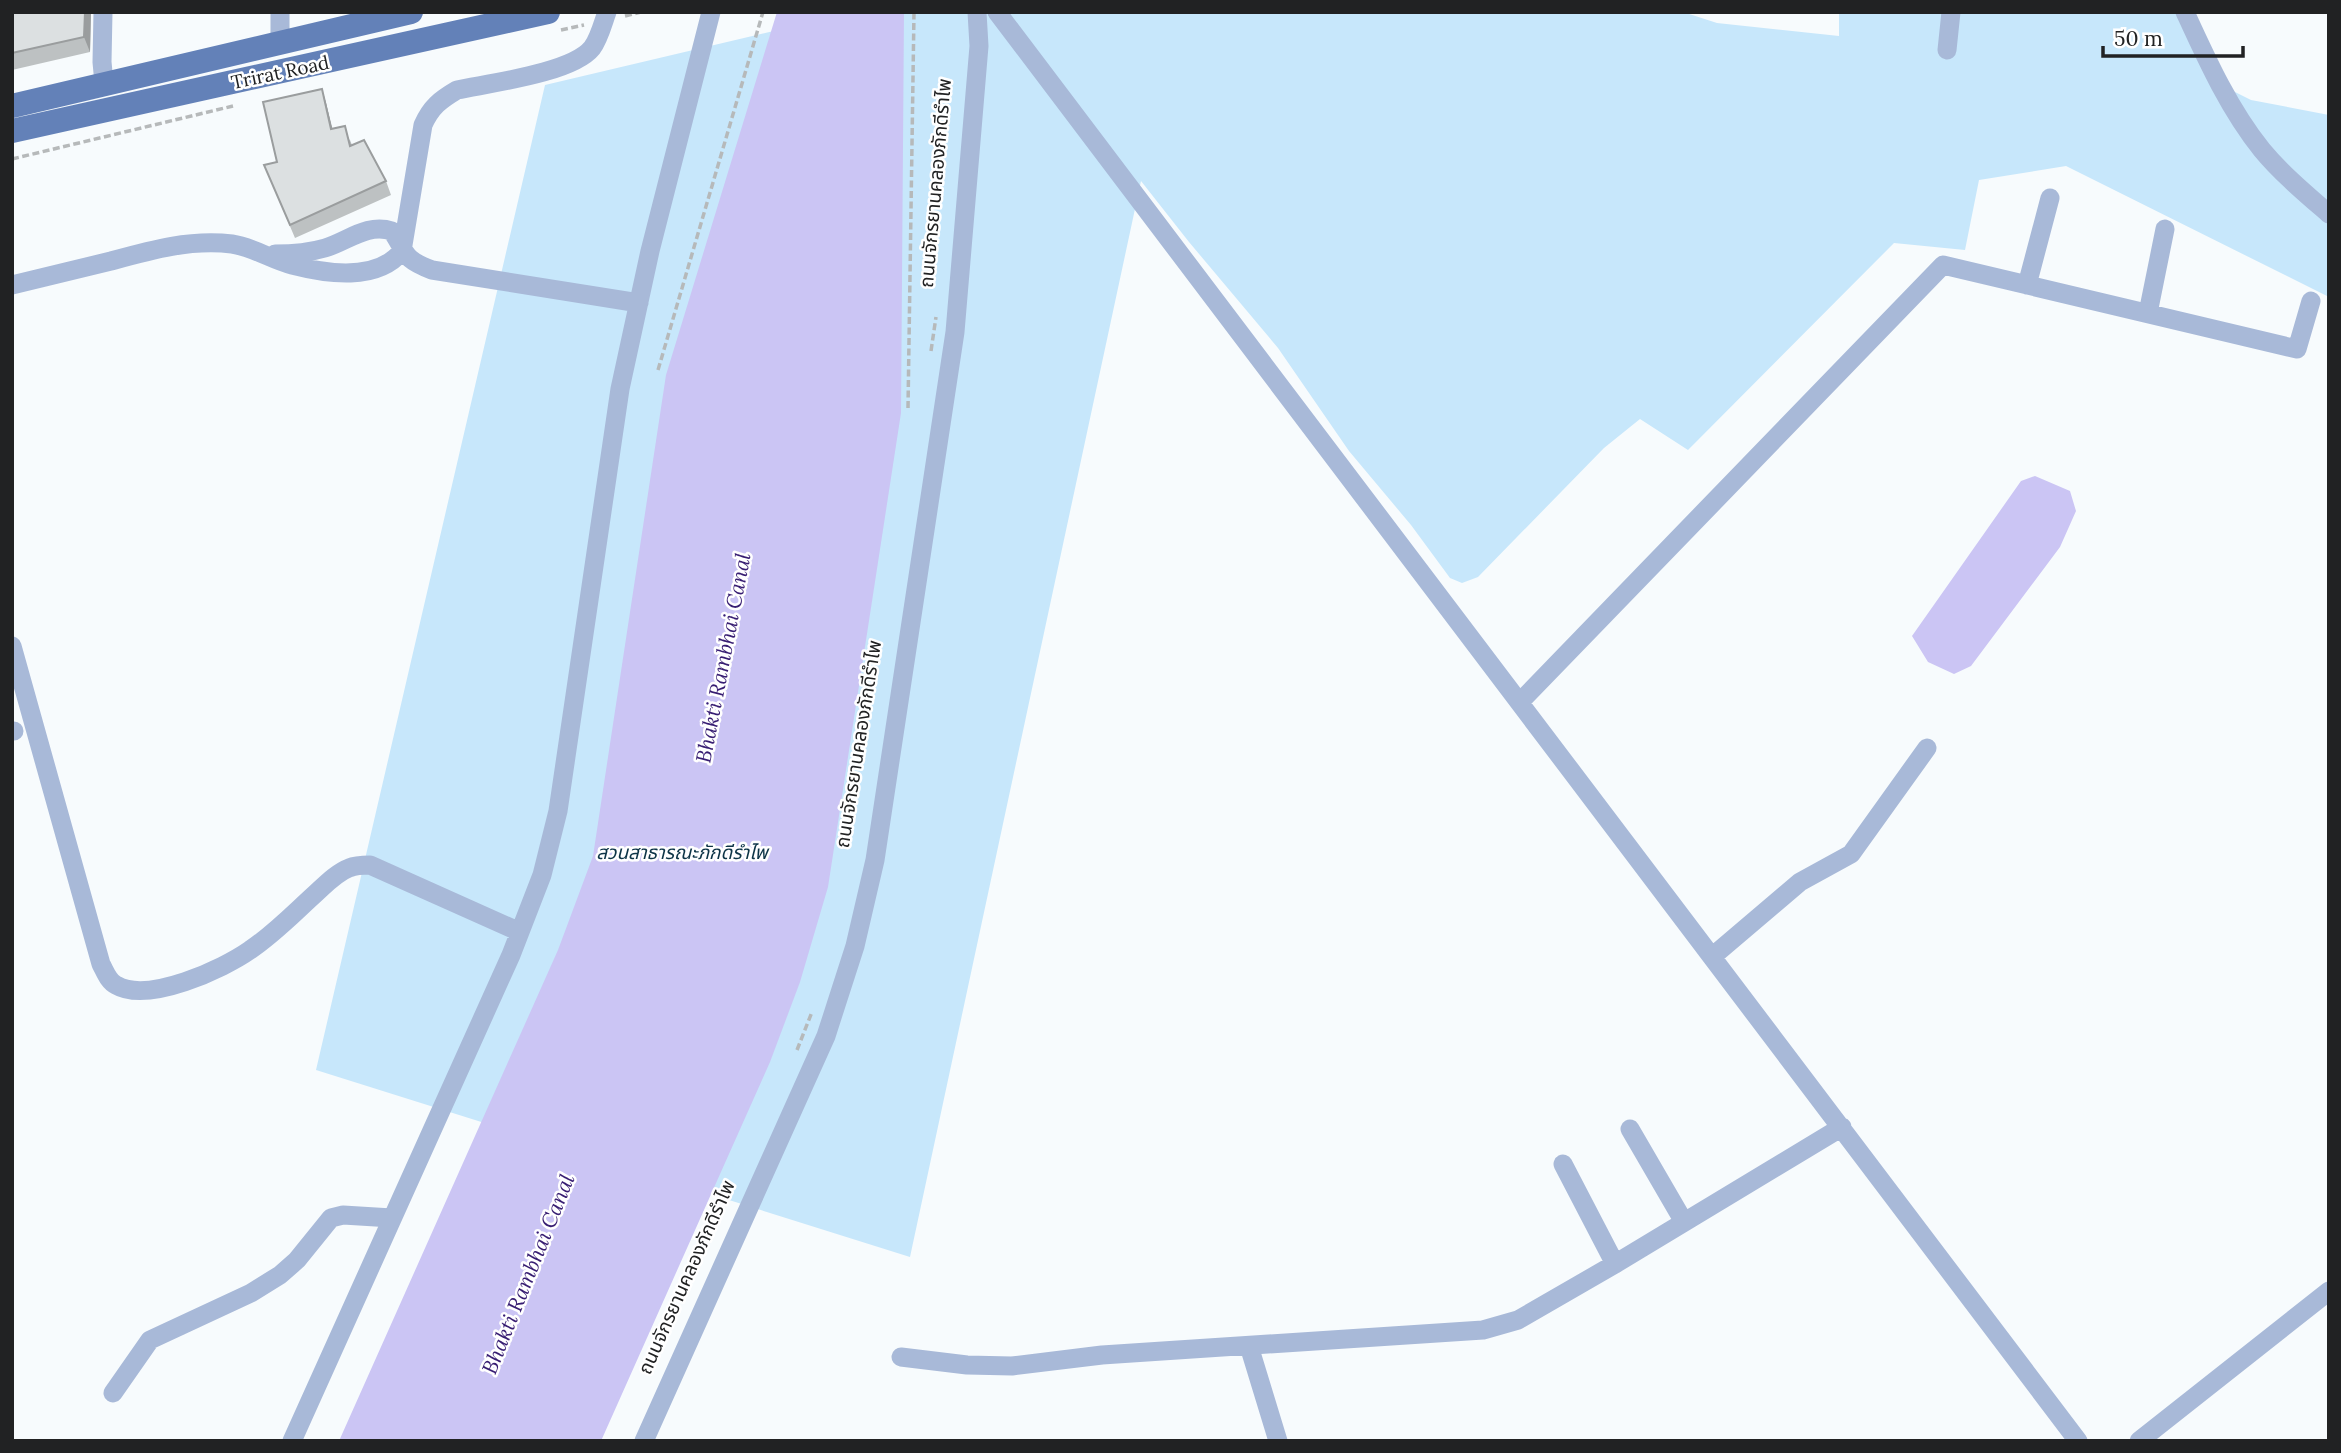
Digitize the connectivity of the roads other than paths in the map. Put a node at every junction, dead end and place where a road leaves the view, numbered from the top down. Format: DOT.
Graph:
graph roads {
  1 [pos="103,12"];
  2 [pos="280,12"];
  3 [pos="411,12"];
  4 [pos="548,12"];
  5 [pos="607,12"];
  6 [pos="712,12"];
  7 [pos="977,12"];
  8 [pos="997,12"];
  9 [pos="1951,12"];
  10 [pos="2185,12"];
  11 [pos="280,41"];
  12 [pos="1947,50"];
  13 [pos="104,83"];
  14 [pos="12,106"];
  15 [pos="12,131"];
  16 [pos="2050,198"];
  17 [pos="2329,214"];
  18 [pos="2165,229"];
  19 [pos="402,251"];
  20 [pos="267,255"];
  21 [pos="12,285"];
  22 [pos="2027,285"];
  23 [pos="2311,301"];
  24 [pos="639,303"];
  25 [pos="2148,313"];
  26 [pos="12,646"];
  27 [pos="1520,702"];
  28 [pos="1927,748"];
  29 [pos="520,932"];
  30 [pos="1713,956"];
  31 [pos="1842,1127"];
  32 [pos="1630,1129"];
  33 [pos="1563,1164"];
  34 [pos="392,1218"];
  35 [pos="1684,1222"];
  36 [pos="1615,1264"];
  37 [pos="2329,1291"];
  38 [pos="1249,1346"];
  39 [pos="901,1357"];
  40 [pos="113,1394"];
  41 [pos="292,1441"];
  42 [pos="644,1441"];
  43 [pos="1278,1441"];
  44 [pos="2078,1441"];
  45 [pos="2138,1441"];
  1 -- 13 [label="street"];
  2 -- 11 [label="street"];
  3 -- 11 [label="main road, Trirat Road"];
  4 -- 15 [label="main road, Trirat Road"];
  5 -- 19 [label="street"];
  6 -- 24 [label="street"];
  7 -- 42 [label="street"];
  8 -- 27 [label="street"];
  9 -- 12 [label="street"];
  10 -- 17 [label="street"];
  11 -- 13 [label="main road, Trirat Road"];
  13 -- 14 [label="main road, Trirat Road"];
  16 -- 22 [label="street"];
  18 -- 25 [label="street"];
  19 -- 20 [label="street"];
  19 -- 20 [label="street"];
  19 -- 24 [label="street"];
  20 -- 21 [label="street"];
  22 -- 25 [label="street"];
  22 -- 27 [label="street"];
  23 -- 25 [label="street"];
  24 -- 29 [label="street"];
  26 -- 29 [label="street"];
  27 -- 30 [label="street"];
  28 -- 30 [label="street"];
  29 -- 34 [label="street"];
  30 -- 31 [label="street"];
  31 -- 35 [label="street"];
  31 -- 44 [label="street"];
  32 -- 35 [label="street"];
  33 -- 36 [label="street"];
  34 -- 40 [label="street"];
  34 -- 41 [label="street"];
  35 -- 36 [label="street"];
  36 -- 38 [label="street"];
  37 -- 45 [label="street"];
  38 -- 39 [label="street"];
  38 -- 43 [label="street"];
}
